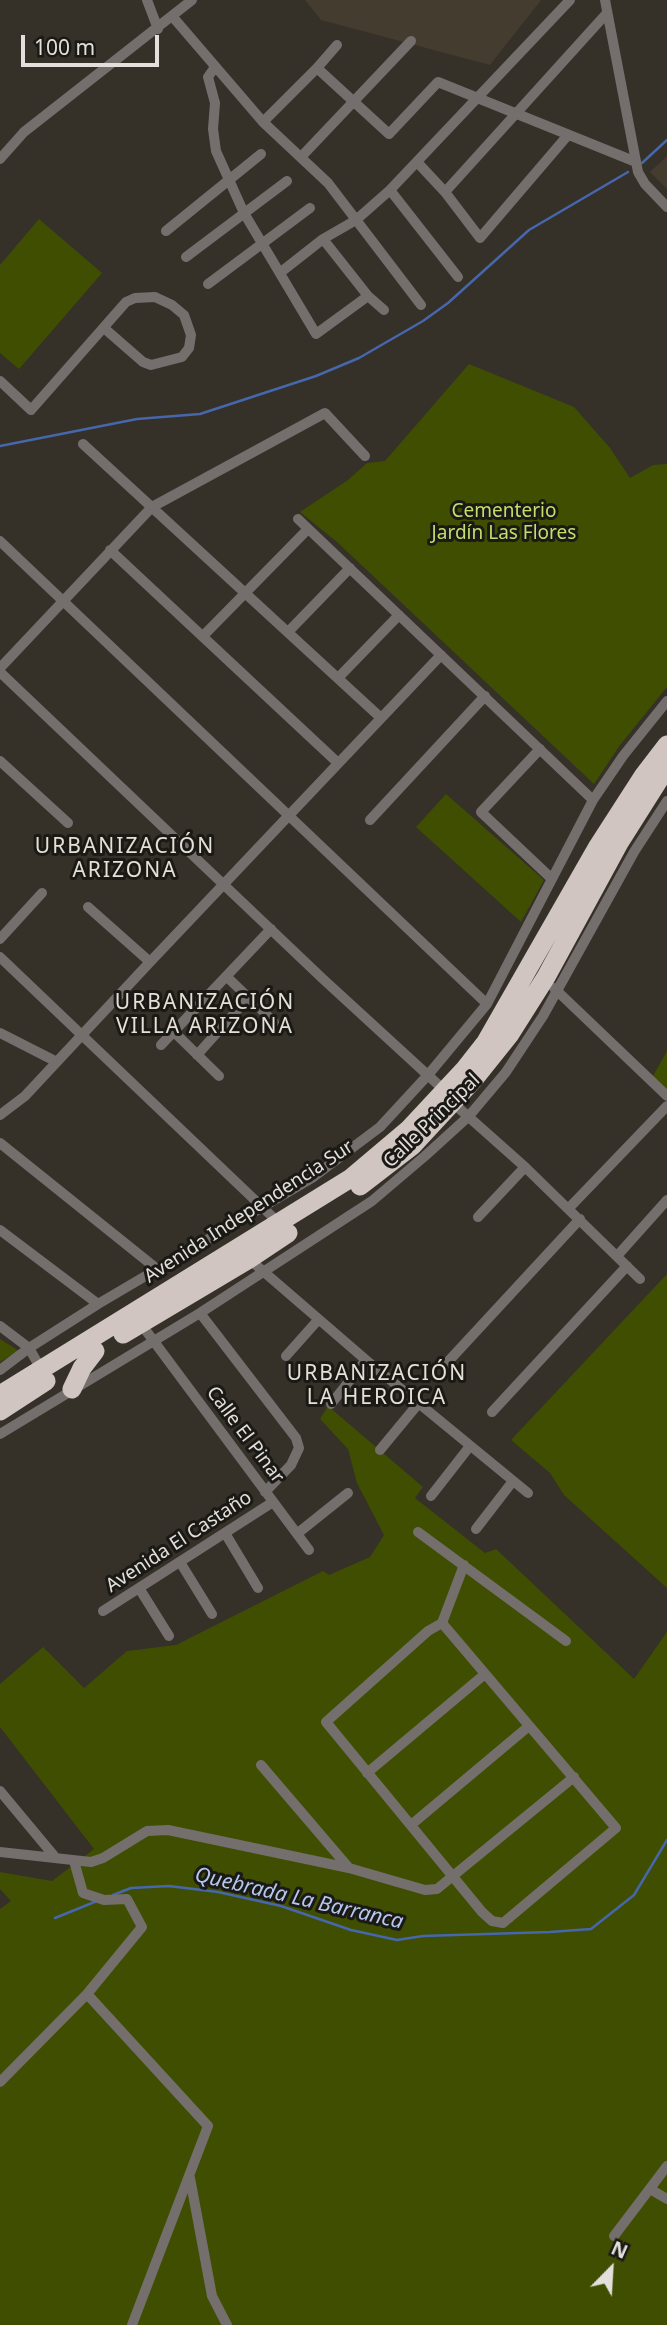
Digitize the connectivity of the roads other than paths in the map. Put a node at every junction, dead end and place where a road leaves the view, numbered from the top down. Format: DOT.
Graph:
graph roads {
  1 [pos="147,0"];
  2 [pos="570,0"];
  3 [pos="605,0"];
  4 [pos="187,1"];
  5 [pos="607,13"];
  6 [pos="172,16"];
  7 [pos="158,29"];
  8 [pos="411,41"];
  9 [pos="337,45"];
  10 [pos="215,67"];
  11 [pos="317,68"];
  12 [pos="476,97"];
  13 [pos="355,103"];
  14 [pos="517,114"];
  15 [pos="263,122"];
  16 [pos="568,135"];
  17 [pos="261,154"];
  18 [pos="301,157"];
  19 [pos="0,159"];
  20 [pos="417,162"];
  21 [pos="636,162"];
  22 [pos="229,180"];
  23 [pos="287,181"];
  24 [pos="390,190"];
  25 [pos="445,192"];
  26 [pos="667,207"];
  27 [pos="310,208"];
  28 [pos="244,213"];
  29 [pos="356,220"];
  30 [pos="166,232"];
  31 [pos="323,239"];
  32 [pos="262,242"];
  33 [pos="186,257"];
  34 [pos="281,272"];
  35 [pos="458,277"];
  36 [pos="208,284"];
  37 [pos="368,296"];
  38 [pos="421,304"];
  39 [pos="384,310"];
  40 [pos="104,328"];
  41 [pos="0,381"];
  42 [pos="83,444"];
  43 [pos="365,456"];
  44 [pos="152,508"];
  45 [pos="298,519"];
  46 [pos="308,528"];
  47 [pos="0,541"];
  48 [pos="110,550"];
  49 [pos="350,568"];
  50 [pos="245,593"];
  51 [pos="63,602"];
  52 [pos="400,615"];
  53 [pos="288,632"];
  54 [pos="203,636"];
  55 [pos="441,655"];
  56 [pos="0,670"];
  57 [pos="338,678"];
  58 [pos="485,696"];
  59 [pos="667,701"];
  60 [pos="382,718"];
  61 [pos="667,745"];
  62 [pos="540,750"];
  63 [pos="0,761"];
  64 [pos="338,764"];
  65 [pos="667,767"];
  66 [pos="593,800"];
  67 [pos="667,802"];
  68 [pos="290,815"];
  69 [pos="370,820"];
  70 [pos="68,823"];
  71 [pos="627,847"];
  72 [pos="552,879"];
  73 [pos="224,883"];
  74 [pos="42,893"];
  75 [pos="88,907"];
  76 [pos="271,929"];
  77 [pos="0,939"];
  78 [pos="0,957"];
  79 [pos="149,962"];
  80 [pos="227,977"];
  81 [pos="551,985"];
  82 [pos="248,998"];
  83 [pos="487,1004"];
  84 [pos="274,1022"];
  85 [pos="174,1032"];
  86 [pos="0,1033"];
  87 [pos="82,1035"];
  88 [pos="161,1045"];
  89 [pos="197,1055"];
  90 [pos="57,1062"];
  91 [pos="428,1075"];
  92 [pos="219,1076"];
  93 [pos="667,1096"];
  94 [pos="448,1097"];
  95 [pos="667,1106"];
  96 [pos="0,1115"];
  97 [pos="469,1116"];
  98 [pos="0,1143"];
  99 [pos="525,1167"];
  100 [pos="667,1200"];
  101 [pos="262,1206"];
  102 [pos="569,1208"];
  103 [pos="478,1217"];
  104 [pos="580,1219"];
  105 [pos="280,1224"];
  106 [pos="0,1230"];
  107 [pos="617,1256"];
  108 [pos="627,1266"];
  109 [pos="157,1269"];
  110 [pos="262,1270"];
  111 [pos="640,1279"];
  112 [pos="98,1304"];
  113 [pos="200,1313"];
  114 [pos="318,1320"];
  115 [pos="141,1324"];
  116 [pos="0,1326"];
  117 [pos="153,1342"];
  118 [pos="29,1348"];
  119 [pos="94,1351"];
  120 [pos="286,1356"];
  121 [pos="366,1360"];
  122 [pos="444,1366"];
  123 [pos="41,1369"];
  124 [pos="0,1370"];
  125 [pos="72,1389"];
  126 [pos="0,1395"];
  127 [pos="331,1404"];
  128 [pos="418,1404"];
  129 [pos="0,1411"];
  130 [pos="492,1412"];
  131 [pos="0,1434"];
  132 [pos="470,1446"];
  133 [pos="380,1450"];
  134 [pos="513,1481"];
  135 [pos="265,1492"];
  136 [pos="348,1493"];
  137 [pos="528,1493"];
  138 [pos="431,1496"];
  139 [pos="273,1502"];
  140 [pos="476,1529"];
  141 [pos="418,1532"];
  142 [pos="225,1533"];
  143 [pos="298,1533"];
  144 [pos="309,1550"];
  145 [pos="180,1562"];
  146 [pos="464,1565"];
  147 [pos="139,1588"];
  148 [pos="258,1588"];
  149 [pos="103,1611"];
  150 [pos="212,1614"];
  151 [pos="442,1623"];
  152 [pos="169,1636"];
  153 [pos="566,1641"];
  154 [pos="485,1674"];
  155 [pos="528,1726"];
  156 [pos="261,1765"];
  157 [pos="367,1773"];
  158 [pos="573,1777"];
  159 [pos="0,1791"];
  160 [pos="411,1825"];
  161 [pos="0,1852"];
  162 [pos="55,1857"];
  163 [pos="74,1861"];
  164 [pos="349,1868"];
  165 [pos="454,1877"];
  166 [pos="87,1994"];
  167 [pos="0,2082"];
  168 [pos="667,2166"];
  169 [pos="189,2175"];
  170 [pos="650,2189"];
  171 [pos="667,2199"];
  172 [pos="614,2236"];
  173 [pos="132,2325"];
  174 [pos="227,2325"];
  1 -- 7 [label="street"];
  2 -- 12 [label="street"];
  3 -- 5 [label="street"];
  4 -- 6 [label="street"];
  5 -- 14 [label="street"];
  5 -- 21 [label="street"];
  6 -- 7 [label="street"];
  6 -- 10 [label="street"];
  7 -- 19 [label="street"];
  8 -- 13 [label="street"];
  9 -- 11 [label="street"];
  10 -- 15 [label="street"];
  10 -- 22 [label="street"];
  11 -- 13 [label="street"];
  11 -- 15 [label="street"];
  12 -- 13 [label="street"];
  12 -- 14 [label="street"];
  12 -- 20 [label="street"];
  13 -- 18 [label="street"];
  14 -- 16 [label="street"];
  14 -- 25 [label="street"];
  15 -- 18 [label="street"];
  16 -- 21 [label="street"];
  16 -- 25 [label="street"];
  17 -- 22 [label="street"];
  18 -- 29 [label="street"];
  20 -- 24 [label="street"];
  20 -- 25 [label="street"];
  21 -- 26 [label="street"];
  22 -- 28 [label="street"];
  22 -- 30 [label="street"];
  23 -- 28 [label="street"];
  24 -- 29 [label="street"];
  24 -- 35 [label="street"];
  27 -- 32 [label="street"];
  28 -- 32 [label="street"];
  28 -- 33 [label="street"];
  29 -- 31 [label="street"];
  29 -- 38 [label="street"];
  31 -- 34 [label="street"];
  31 -- 37 [label="street"];
  32 -- 34 [label="street"];
  32 -- 36 [label="street"];
  34 -- 37 [label="street"];
  37 -- 39 [label="street"];
  40 -- 40 [label="street"];
  40 -- 41 [label="street"];
  42 -- 44 [label="street"];
  43 -- 44 [label="street"];
  44 -- 48 [label="street"];
  44 -- 50 [label="street"];
  45 -- 46 [label="street"];
  46 -- 49 [label="street"];
  46 -- 50 [label="street"];
  47 -- 51 [label="street"];
  48 -- 51 [label="street"];
  48 -- 54 [label="street"];
  49 -- 52 [label="street"];
  49 -- 53 [label="street"];
  50 -- 53 [label="street"];
  50 -- 54 [label="street"];
  51 -- 56 [label="street"];
  51 -- 68 [label="street"];
  52 -- 55 [label="street"];
  52 -- 57 [label="street"];
  53 -- 57 [label="street"];
  54 -- 64 [label="street"];
  55 -- 58 [label="street"];
  55 -- 60 [label="street"];
  56 -- 73 [label="street"];
  57 -- 60 [label="street"];
  58 -- 62 [label="street"];
  58 -- 69 [label="street"];
  59 -- 66 [label="street"];
  60 -- 64 [label="street"];
  61 -- 94 [label="highway, Avenida Independencia Sur"];
  62 -- 66 [label="street"];
  62 -- 72 [label="street"];
  63 -- 70 [label="street"];
  64 -- 68 [label="street"];
  65 -- 71 [label="highway, Avenida Independencia Sur"];
  66 -- 72 [label="street"];
  67 -- 71 [label="street"];
  68 -- 73 [label="street"];
  68 -- 83 [label="street"];
  71 -- 81 [label="highway, Avenida Independencia Sur"];
  72 -- 83 [label="street"];
  73 -- 76 [label="street"];
  73 -- 79 [label="street"];
  74 -- 77 [label="street"];
  75 -- 79 [label="street"];
  76 -- 80 [label="street"];
  76 -- 91 [label="street"];
  78 -- 87 [label="street"];
  79 -- 87 [label="street"];
  80 -- 82 [label="street"];
  80 -- 85 [label="street"];
  81 -- 93 [label="street"];
  81 -- 94 [label="highway, Avenida Independencia Sur"];
  81 -- 97 [label="street, Calle Principal"];
  82 -- 84 [label="street"];
  82 -- 89 [label="street"];
  83 -- 91 [label="street"];
  85 -- 88 [label="street"];
  85 -- 89 [label="street"];
  86 -- 90 [label="street"];
  87 -- 90 [label="street"];
  87 -- 101 [label="street"];
  89 -- 92 [label="street"];
  90 -- 96 [label="street"];
  91 -- 94 [label="street"];
  91 -- 101 [label="street"];
  94 -- 97 [label="street"];
  94 -- 105 [label="highway, Avenida Independencia Sur"];
  94 -- 110 [label="highway, Avenida Independencia Sur"];
  95 -- 102 [label="street"];
  97 -- 99 [label="street"];
  97 -- 110 [label="street, Calle Principal"];
  98 -- 109 [label="street"];
  99 -- 102 [label="street"];
  99 -- 103 [label="street"];
  100 -- 107 [label="street"];
  101 -- 105 [label="street"];
  101 -- 109 [label="street"];
  102 -- 104 [label="street"];
  104 -- 107 [label="street"];
  104 -- 122 [label="street"];
  105 -- 123 [label="highway, Avenida Independencia Sur"];
  106 -- 112 [label="street"];
  107 -- 108 [label="street"];
  108 -- 111 [label="street"];
  108 -- 130 [label="street"];
  109 -- 112 [label="street"];
  110 -- 113 [label="street, Calle Principal"];
  110 -- 114 [label="street"];
  110 -- 115 [label="highway, Avenida Independencia Sur"];
  112 -- 118 [label="street"];
  113 -- 117 [label="street, Calle Principal"];
  113 -- 135 [label="street"];
  114 -- 120 [label="street"];
  114 -- 121 [label="street"];
  115 -- 117 [label="street, Calle El Pinar"];
  115 -- 119 [label="highway, Avenida Independencia Sur"];
  116 -- 118 [label="street"];
  117 -- 125 [label="street, Calle Principal"];
  117 -- 135 [label="street, Calle El Pinar"];
  118 -- 123 [label="street"];
  118 -- 124 [label="street"];
  119 -- 125 [label="highway"];
  119 -- 129 [label="highway, Avenida Independencia Sur"];
  121 -- 127 [label="street"];
  121 -- 128 [label="street"];
  123 -- 126 [label="highway, Avenida Independencia Sur"];
  125 -- 131 [label="street, Calle Principal"];
  128 -- 132 [label="street"];
  128 -- 133 [label="street"];
  132 -- 134 [label="street"];
  132 -- 138 [label="street"];
  134 -- 137 [label="street"];
  134 -- 140 [label="street"];
  135 -- 139 [label="street, Calle El Pinar"];
  136 -- 143 [label="street"];
  139 -- 142 [label="street, Avenida El Castaño"];
  139 -- 143 [label="street, Calle El Pinar"];
  141 -- 146 [label="street"];
  142 -- 145 [label="street, Avenida El Castaño"];
  142 -- 148 [label="street"];
  143 -- 144 [label="street, Calle El Pinar"];
  145 -- 147 [label="street, Avenida El Castaño"];
  145 -- 150 [label="street"];
  146 -- 151 [label="street"];
  146 -- 153 [label="street"];
  147 -- 149 [label="street, Avenida El Castaño"];
  147 -- 152 [label="street"];
  151 -- 154 [label="street"];
  151 -- 157 [label="street"];
  154 -- 155 [label="street"];
  154 -- 157 [label="street"];
  155 -- 158 [label="street"];
  155 -- 160 [label="street"];
  156 -- 164 [label="street"];
  157 -- 160 [label="street"];
  158 -- 165 [label="street"];
  158 -- 165 [label="street"];
  159 -- 162 [label="street"];
  160 -- 165 [label="street"];
  161 -- 162 [label="street"];
  162 -- 163 [label="street"];
  163 -- 164 [label="street"];
  163 -- 166 [label="street"];
  164 -- 165 [label="street"];
  166 -- 167 [label="street"];
  166 -- 169 [label="street"];
  168 -- 170 [label="street"];
  169 -- 173 [label="street"];
  169 -- 174 [label="street"];
  170 -- 171 [label="street"];
  170 -- 172 [label="street"];
}
